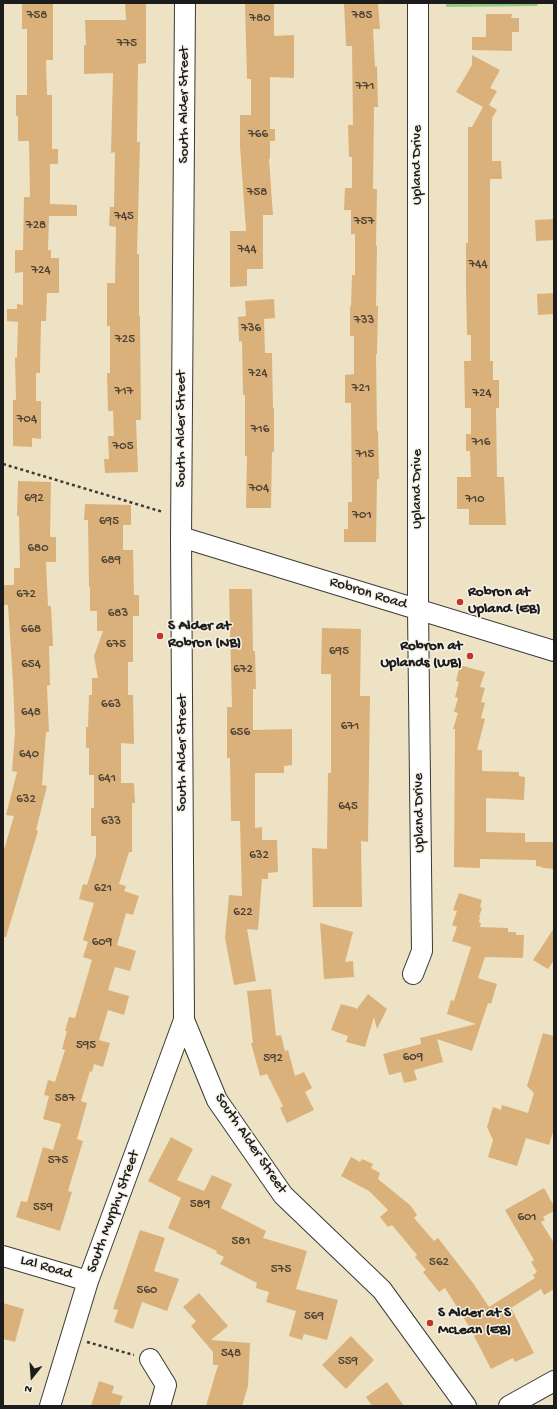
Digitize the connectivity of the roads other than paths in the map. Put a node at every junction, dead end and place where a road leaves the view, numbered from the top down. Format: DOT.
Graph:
graph roads {
  1 [pos="185,3"];
  2 [pos="418,3"];
  3 [pos="181,537"];
  4 [pos="418,610"];
  5 [pos="554,651"];
  6 [pos="413,974"];
  7 [pos="184,1020"];
  8 [pos="3,1256"];
  9 [pos="88,1281"];
  10 [pos="150,1359"];
  11 [pos="554,1381"];
  12 [pos="50,1406"];
  13 [pos="160,1406"];
  14 [pos="466,1406"];
  15 [pos="509,1406"];
  1 -- 3 [label="street, South Alder Street"];
  2 -- 4 [label="street, Upland Drive"];
  3 -- 4 [label="street, Robron Road"];
  3 -- 7 [label="street, South Alder Street"];
  4 -- 5 [label="street, Robron Road"];
  4 -- 6 [label="street, Upland Drive"];
  7 -- 9 [label="street, South Murphy Street"];
  7 -- 14 [label="street, South Alder Street"];
  8 -- 9 [label="street, Lal Road"];
  9 -- 12 [label="street, South Murphy Street"];
  10 -- 13 [label="street"];
  11 -- 15 [label="street"];
}
